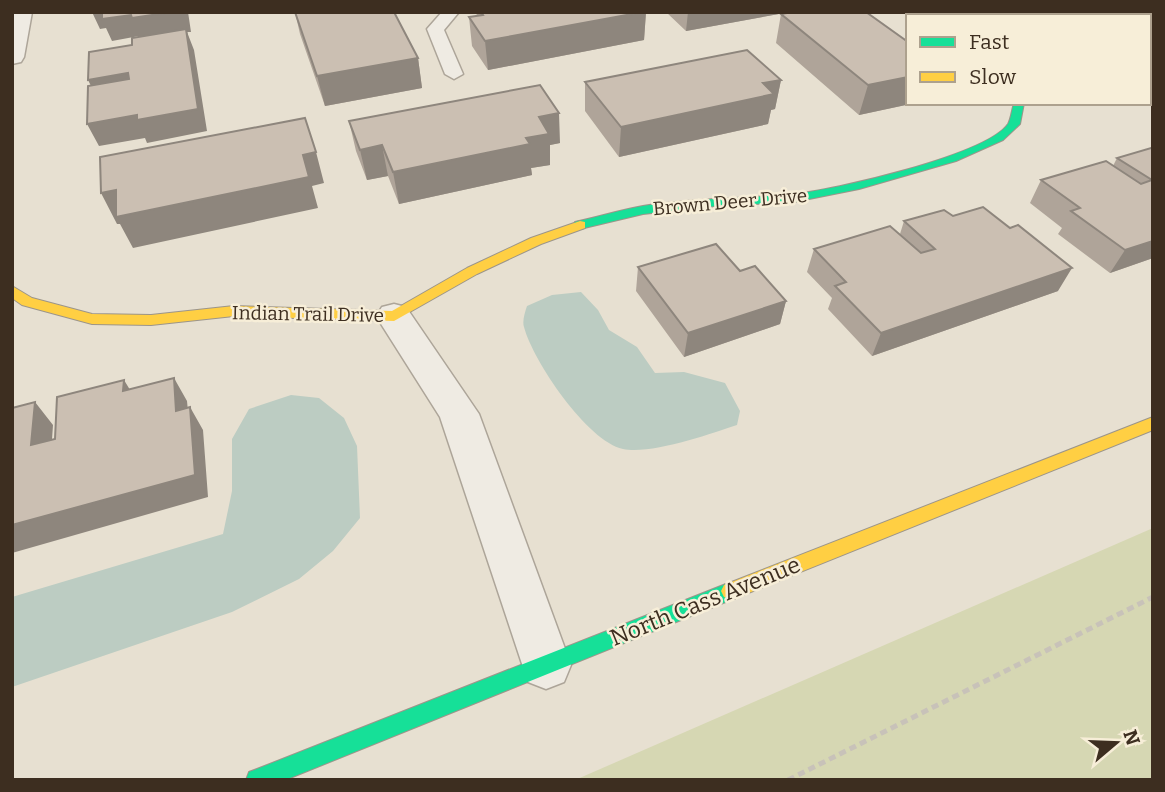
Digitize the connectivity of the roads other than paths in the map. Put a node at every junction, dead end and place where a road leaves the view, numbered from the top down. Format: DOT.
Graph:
graph roads {
  1 [pos="20,12"];
  2 [pos="450,12"];
  3 [pos="12,57"];
  4 [pos="454,74"];
  5 [pos="1019,105"];
  6 [pos="12,291"];
  7 [pos="394,316"];
  8 [pos="1153,423"];
  9 [pos="546,665"];
  10 [pos="257,780"];
  1 -- 3 [label="street"];
  2 -- 4 [label="lane"];
  5 -- 7 [label="street, Brown Deer Drive"];
  6 -- 7 [label="street, Indian Trail Drive"];
  7 -- 9 [label="street, Indian Trail Drive"];
  8 -- 9 [label="street, North Cass Avenue"];
  9 -- 10 [label="street, North Cass Avenue"];
}
